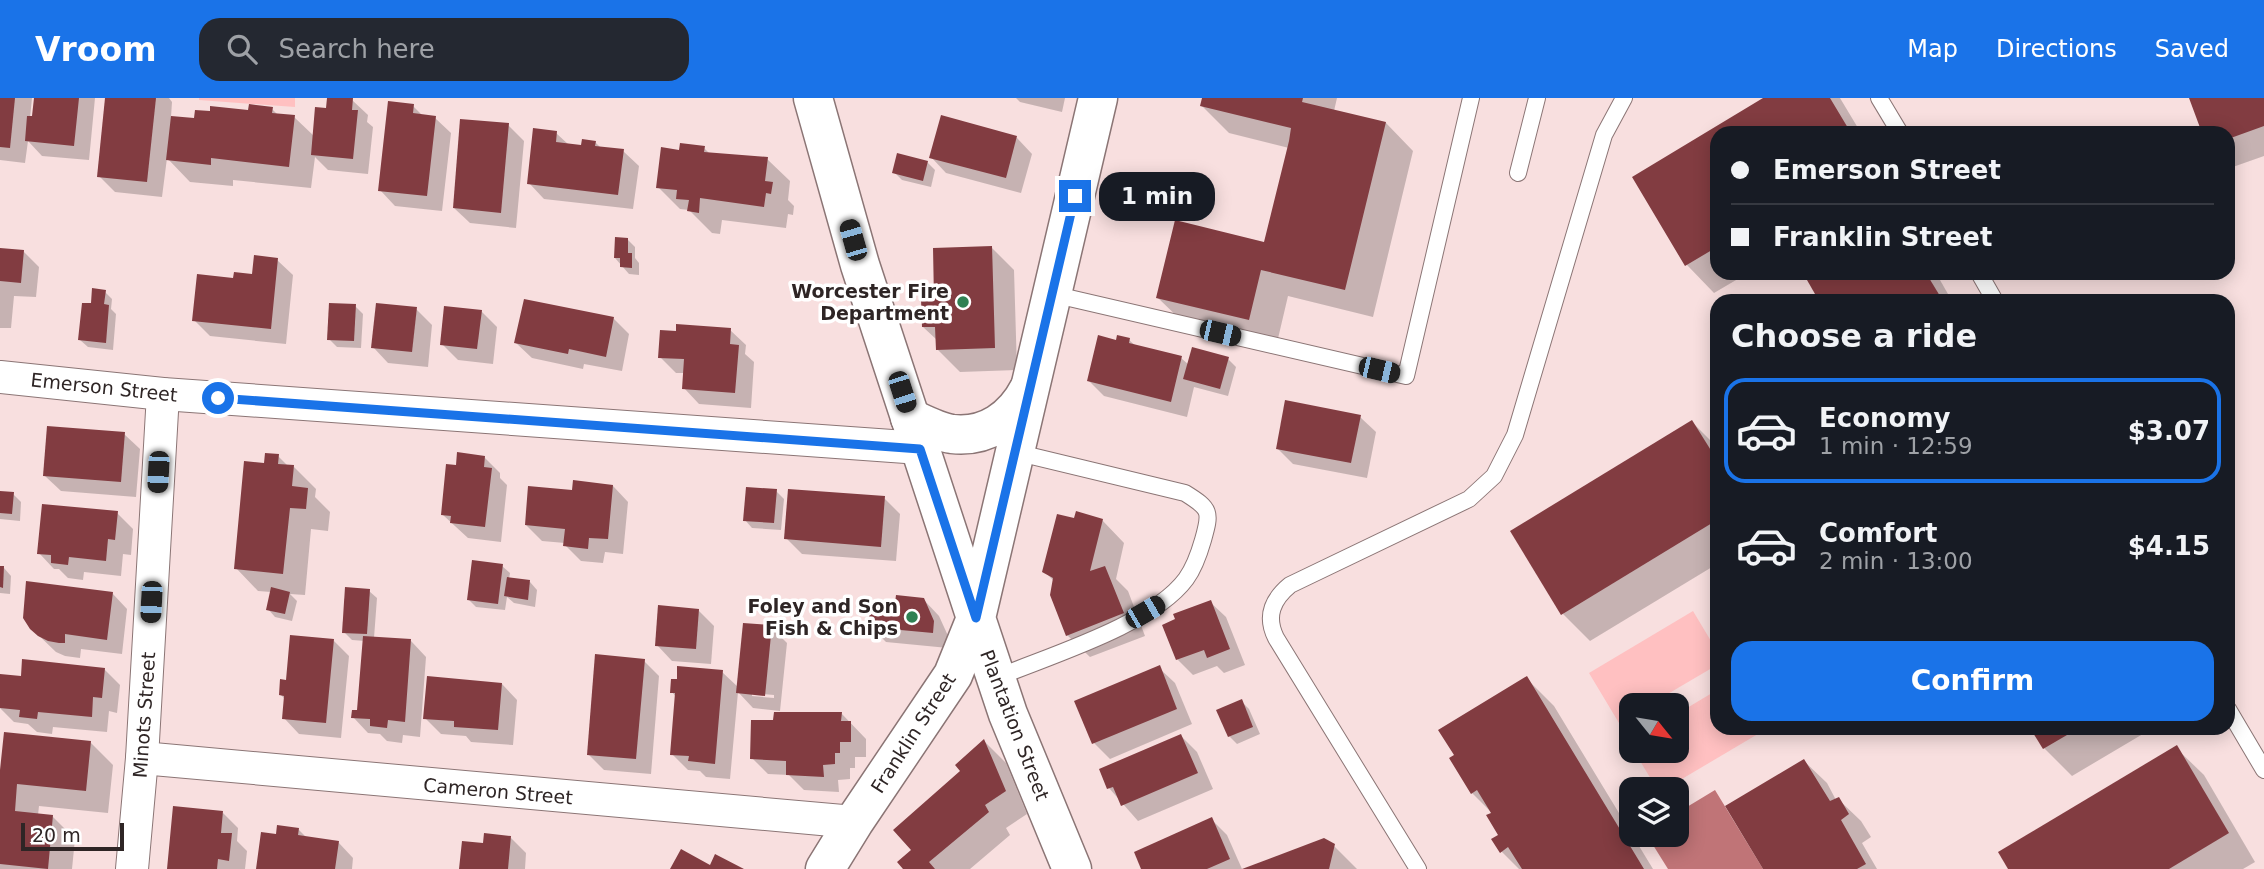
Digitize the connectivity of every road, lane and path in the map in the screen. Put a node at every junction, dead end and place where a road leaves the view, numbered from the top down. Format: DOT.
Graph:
graph roads {
  1 [pos="813,98"];
  2 [pos="1098,98"];
  3 [pos="1471,98"];
  4 [pos="1537,98"];
  5 [pos="1624,98"];
  6 [pos="1879,98"];
  7 [pos="1896,126"];
  8 [pos="1518,173"];
  9 [pos="1052,293"];
  10 [pos="0,377"];
  11 [pos="1031,384"];
  12 [pos="163,394"];
  13 [pos="915,433"];
  14 [pos="1016,452"];
  15 [pos="976,618"];
  16 [pos="996,678"];
  17 [pos="2235,721"];
  18 [pos="142,758"];
  19 [pos="2264,770"];
  20 [pos="855,822"];
  21 [pos="132,869"];
  22 [pos="825,869"];
  23 [pos="1072,869"];
  24 [pos="1418,869"];
  1 -- 13 [label="main road, Plantation Street"];
  2 -- 9 [label="main road, Franklin Street"];
  3 -- 9 [label="lane"];
  4 -- 8 [label="lane"];
  5 -- 24 [label="lane"];
  6 -- 7 [label="lane"];
  9 -- 11 [label="main road, Franklin Street"];
  10 -- 12 [label="street, Emerson Street"];
  11 -- 13 [label="main road"];
  11 -- 14 [label="main road, Franklin Street"];
  12 -- 13 [label="street, Emerson Street"];
  12 -- 18 [label="street, Minots Street"];
  13 -- 15 [label="main road, Plantation Street"];
  14 -- 15 [label="main road, Franklin Street"];
  14 -- 16 [label="lane"];
  15 -- 16 [label="main road, Plantation Street"];
  15 -- 20 [label="main road, Franklin Street"];
  16 -- 23 [label="main road, Plantation Street"];
  17 -- 19 [label="lane"];
  18 -- 20 [label="street, Cameron Street"];
  18 -- 21 [label="street, Minots Street"];
  20 -- 22 [label="main road, Franklin Street"];
}
